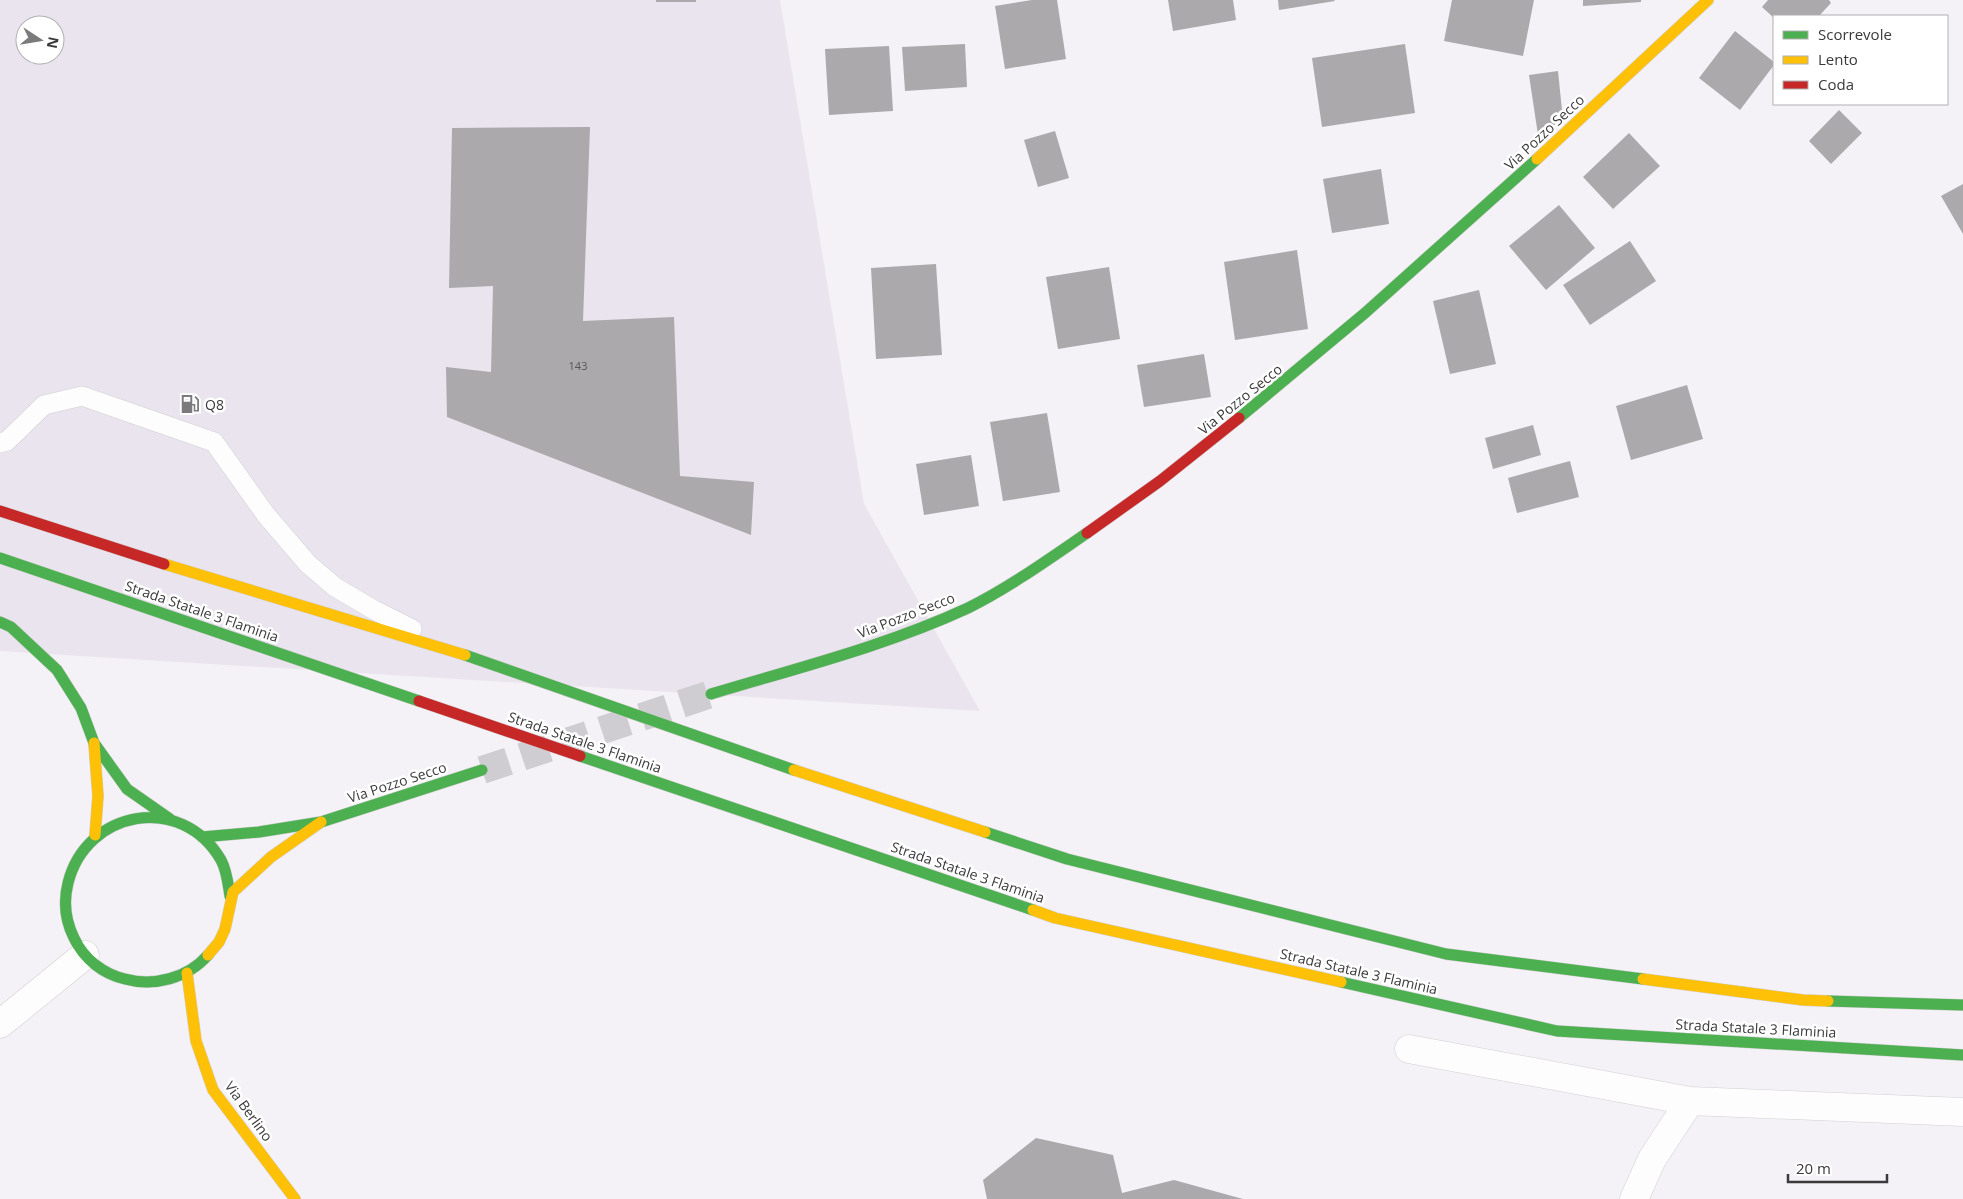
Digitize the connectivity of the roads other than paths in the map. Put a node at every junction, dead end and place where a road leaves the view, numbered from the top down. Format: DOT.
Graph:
graph roads {
  1 [pos="1708,0"];
  2 [pos="0,443"];
  3 [pos="0,511"];
  4 [pos="0,558"];
  5 [pos="0,622"];
  6 [pos="467,656"];
  7 [pos="711,694"];
  8 [pos="94,743"];
  9 [pos="482,770"];
  10 [pos="170,819"];
  11 [pos="322,822"];
  12 [pos="95,835"];
  13 [pos="202,837"];
  14 [pos="230,896"];
  15 [pos="85,955"];
  16 [pos="187,973"];
  17 [pos="1963,1005"];
  18 [pos="0,1024"];
  19 [pos="1409,1050"];
  20 [pos="1963,1055"];
  21 [pos="1690,1101"];
  22 [pos="1963,1112"];
  23 [pos="295,1199"];
  24 [pos="1634,1199"];
  1 -- 7 [label="main road, Via Pozzo Secco"];
  2 -- 6 [label="lane"];
  3 -- 6 [label="main road"];
  4 -- 20 [label="main road, Strada Statale 3 Flaminia"];
  5 -- 8 [label="main road"];
  6 -- 17 [label="main road"];
  8 -- 10 [label="main road"];
  8 -- 12 [label="main road"];
  9 -- 11 [label="main road, Via Pozzo Secco"];
  10 -- 12 [label="main road"];
  10 -- 13 [label="main road"];
  11 -- 13 [label="main road, Via Pozzo Secco"];
  11 -- 14 [label="main road, Via Pozzo Secco"];
  12 -- 15 [label="main road"];
  13 -- 14 [label="main road"];
  14 -- 16 [label="main road"];
  15 -- 16 [label="main road"];
  15 -- 18 [label="street"];
  16 -- 23 [label="main road, Via Berlino"];
  19 -- 21 [label="street"];
  21 -- 22 [label="street"];
  21 -- 24 [label="street"];
}
